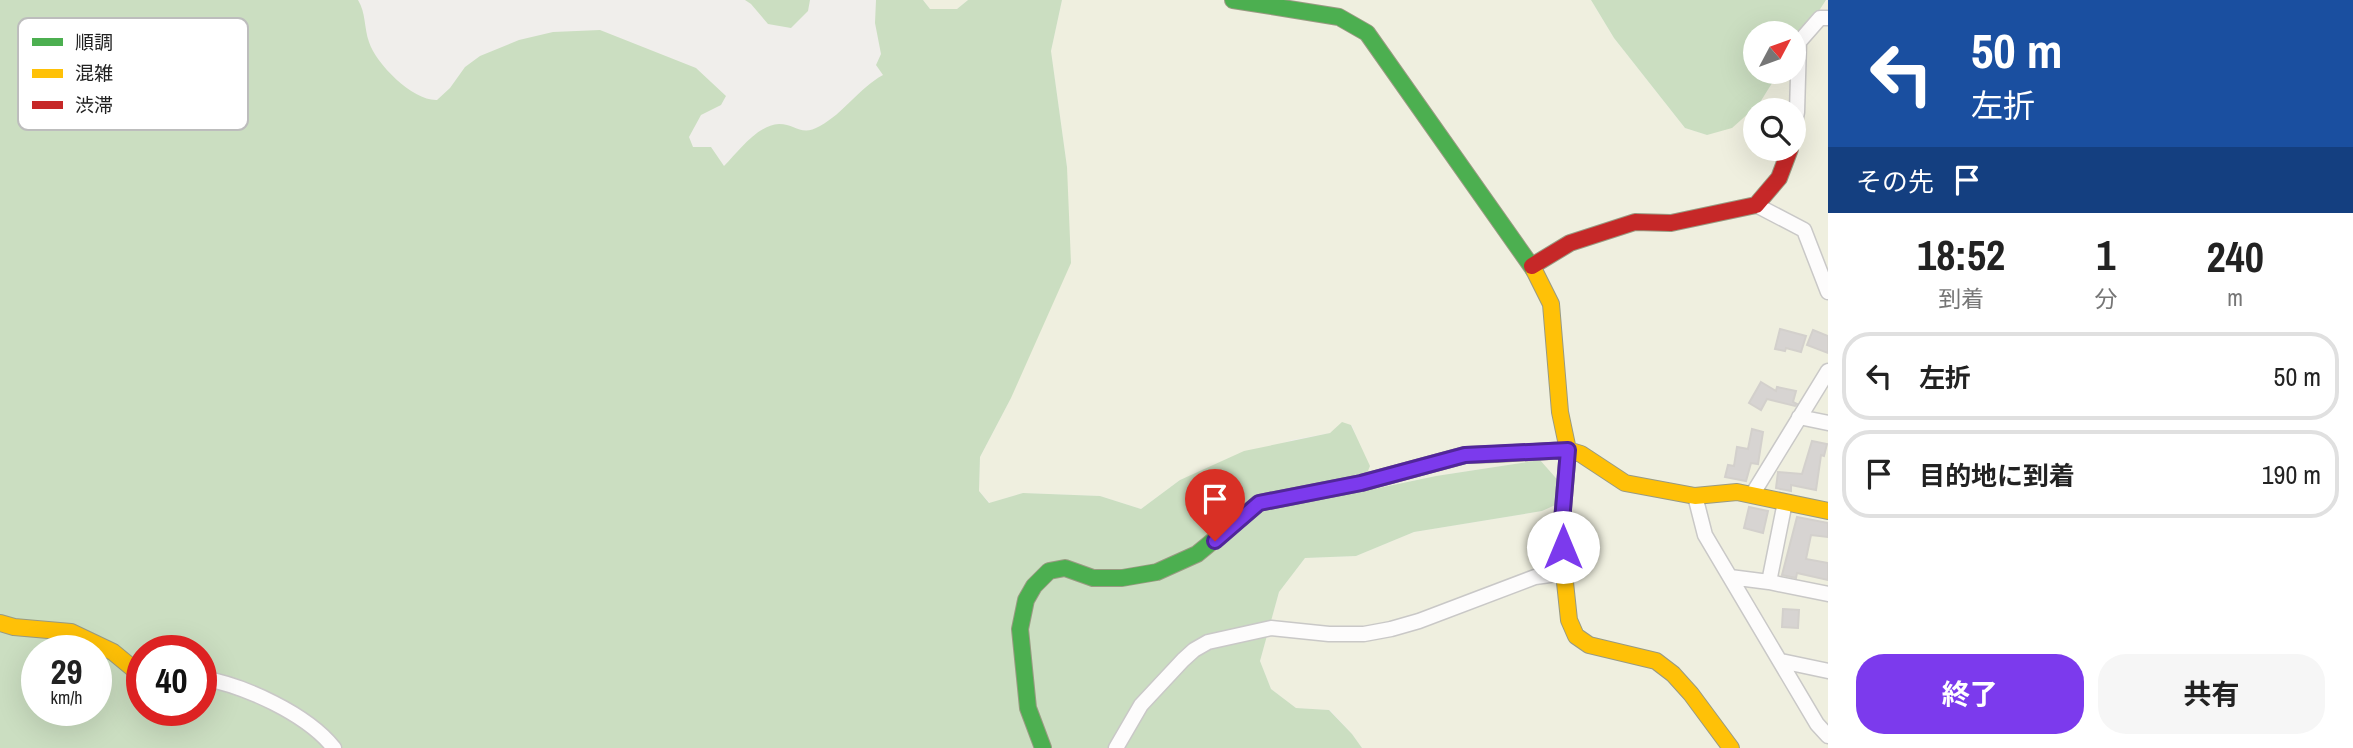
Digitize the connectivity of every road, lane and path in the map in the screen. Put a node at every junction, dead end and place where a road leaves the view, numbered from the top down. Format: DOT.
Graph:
graph roads {
  1 [pos="1233,0"];
  2 [pos="1828,18"];
  3 [pos="1798,98"];
  4 [pos="1787,161"];
  5 [pos="1756,205"];
  6 [pos="1532,266"];
  7 [pos="1828,292"];
  8 [pos="1828,371"];
  9 [pos="1799,416"];
  10 [pos="1828,423"];
  11 [pos="1568,450"];
  12 [pos="1752,495"];
  13 [pos="1695,496"];
  14 [pos="1785,502"];
  15 [pos="1828,511"];
  16 [pos="1564,573"];
  17 [pos="1730,577"];
  18 [pos="1769,582"];
  19 [pos="1828,594"];
  20 [pos="0,623"];
  21 [pos="1781,661"];
  22 [pos="126,664"];
  23 [pos="1828,671"];
  24 [pos="217,682"];
  25 [pos="1828,736"];
  26 [pos="334,748"];
  27 [pos="1043,748"];
  28 [pos="1116,748"];
  29 [pos="1731,748"];
  1 -- 6 [label="street"];
  2 -- 3 [label="street"];
  4 -- 5 [label="street"];
  5 -- 6 [label="street"];
  5 -- 7 [label="street"];
  6 -- 11 [label="street"];
  8 -- 9 [label="street"];
  9 -- 10 [label="street"];
  9 -- 12 [label="street"];
  11 -- 13 [label="street"];
  11 -- 16 [label="street"];
  11 -- 27 [label="street"];
  12 -- 13 [label="street"];
  12 -- 14 [label="street"];
  13 -- 17 [label="street"];
  14 -- 15 [label="street"];
  14 -- 18 [label="street"];
  16 -- 28 [label="street"];
  16 -- 29 [label="street"];
  17 -- 18 [label="street"];
  17 -- 21 [label="street"];
  18 -- 19 [label="street"];
  20 -- 22 [label="street"];
  21 -- 23 [label="street"];
  21 -- 25 [label="street"];
  24 -- 26 [label="street"];
}
